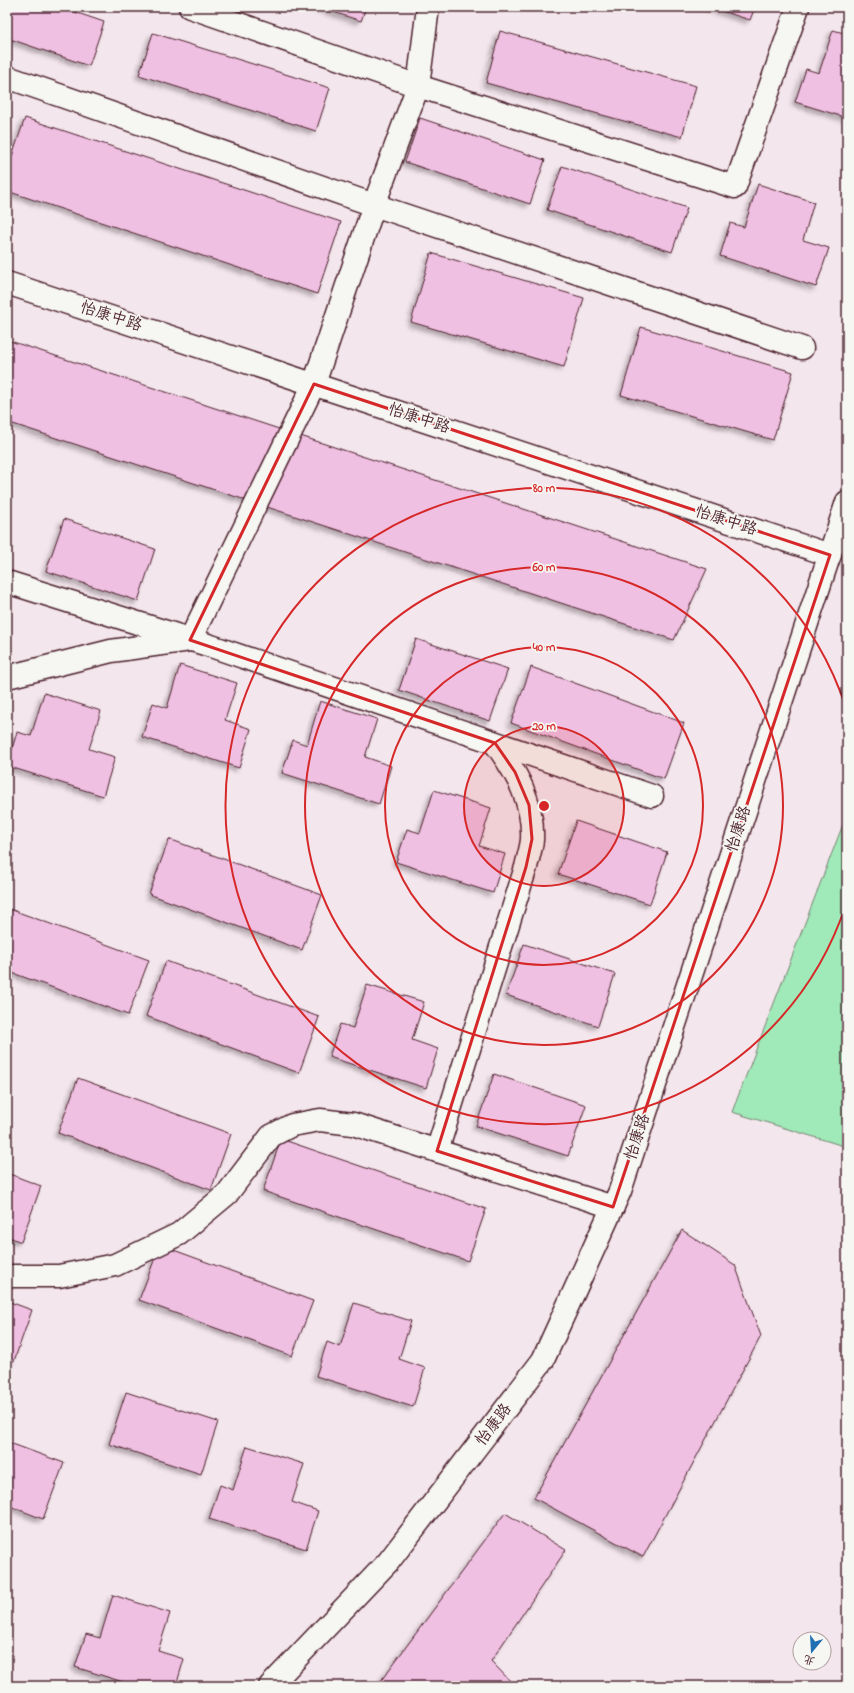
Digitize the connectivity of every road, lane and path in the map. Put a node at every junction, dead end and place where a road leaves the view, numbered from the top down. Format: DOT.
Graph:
graph roads {
  1 [pos="190,7"];
  2 [pos="428,7"];
  3 [pos="798,7"];
  4 [pos="7,77"];
  5 [pos="418,86"];
  6 [pos="374,205"];
  7 [pos="7,283"];
  8 [pos="802,348"];
  9 [pos="314,384"];
  10 [pos="847,502"];
  11 [pos="838,558"];
  12 [pos="7,582"];
  13 [pos="190,640"];
  14 [pos="7,677"];
  15 [pos="495,743"];
  16 [pos="652,796"];
  17 [pos="436,1151"];
  18 [pos="613,1207"];
  19 [pos="7,1276"];
  20 [pos="270,1686"];
  1 -- 5 [label="street"];
  2 -- 5 [label="street"];
  3 -- 5 [label="street"];
  4 -- 6 [label="street"];
  5 -- 6 [label="street"];
  6 -- 8 [label="street"];
  6 -- 9 [label="street"];
  7 -- 9 [label="street, 怡康中路"];
  9 -- 11 [label="street, 怡康中路"];
  9 -- 13 [label="street"];
  10 -- 11 [label="street, 怡康路"];
  11 -- 18 [label="street, 怡康路"];
  12 -- 13 [label="street"];
  13 -- 14 [label="street"];
  13 -- 15 [label="street"];
  15 -- 16 [label="street"];
  15 -- 17 [label="street"];
  17 -- 18 [label="street"];
  17 -- 19 [label="street"];
  18 -- 20 [label="street, 怡康路"];
}
